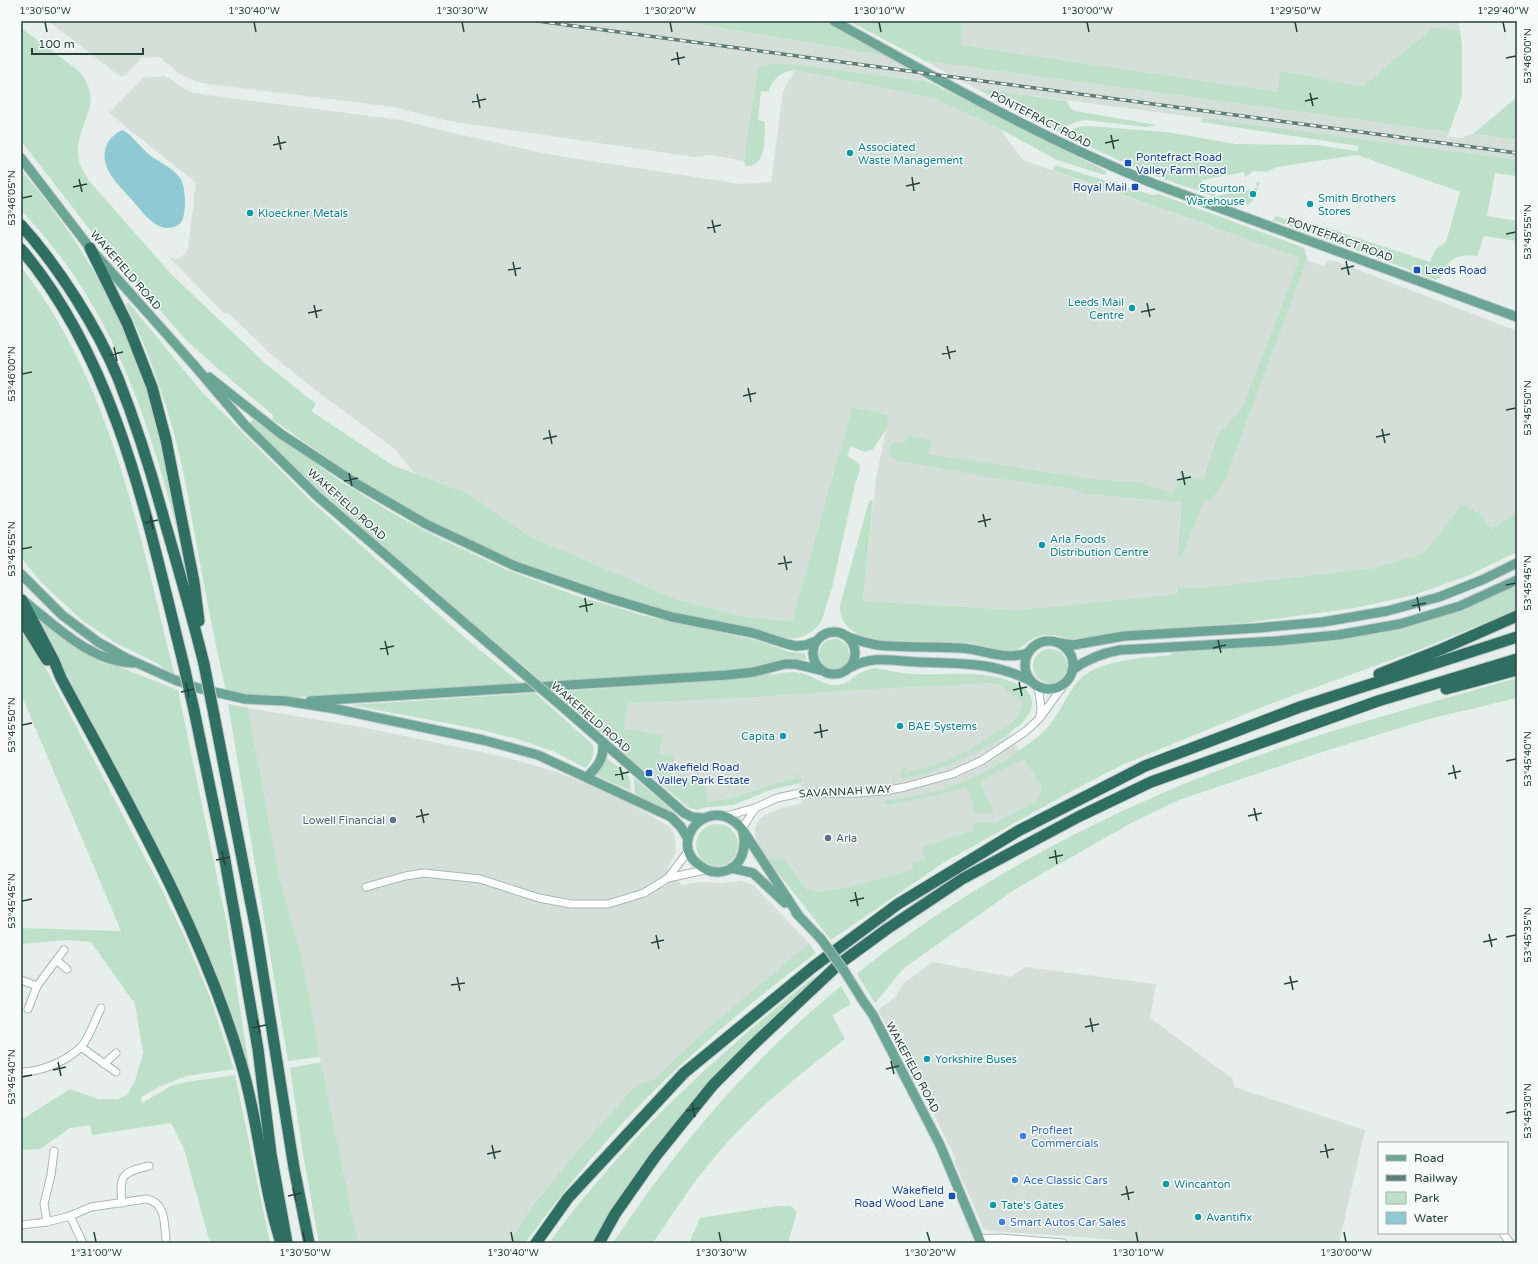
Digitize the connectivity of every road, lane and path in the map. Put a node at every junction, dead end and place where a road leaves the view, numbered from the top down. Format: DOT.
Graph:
graph roads {
  1 [pos="834,21"];
  2 [pos="21,158"];
  3 [pos="21,225"];
  4 [pos="90,248"];
  5 [pos="21,249"];
  6 [pos="1517,317"];
  7 [pos="194,365"];
  8 [pos="1517,563"];
  9 [pos="21,574"];
  10 [pos="1517,580"];
  11 [pos="21,598"];
  12 [pos="1517,616"];
  13 [pos="21,618"];
  14 [pos="848,636"];
  15 [pos="1517,637"];
  16 [pos="816,642"];
  17 [pos="1060,643"];
  18 [pos="1028,652"];
  19 [pos="1517,659"];
  20 [pos="137,663"];
  21 [pos="204,664"];
  22 [pos="851,667"];
  23 [pos="820,670"];
  24 [pos="1072,670"];
  25 [pos="1517,670"];
  26 [pos="61,678"];
  27 [pos="1066,682"];
  28 [pos="1035,684"];
  29 [pos="286,701"];
  30 [pos="1300,706"];
  31 [pos="1039,719"];
  32 [pos="1306,726"];
  33 [pos="604,744"];
  34 [pos="587,777"];
  35 [pos="755,808"];
  36 [pos="726,816"];
  37 [pos="702,818"];
  38 [pos="742,830"];
  39 [pos="688,839"];
  40 [pos="689,850"];
  41 [pos="731,868"];
  42 [pos="705,870"];
  43 [pos="668,878"];
  44 [pos="366,887"];
  45 [pos="799,916"];
  46 [pos="64,950"];
  47 [pos="57,961"];
  48 [pos="67,969"];
  49 [pos="21,980"];
  50 [pos="37,986"];
  51 [pos="101,1008"];
  52 [pos="28,1009"];
  53 [pos="81,1047"];
  54 [pos="116,1054"];
  55 [pos="104,1064"];
  56 [pos="21,1072"];
  57 [pos="116,1072"];
  58 [pos="54,1151"];
  59 [pos="149,1166"];
  60 [pos="122,1203"];
  61 [pos="70,1216"];
  62 [pos="47,1222"];
  63 [pos="21,1225"];
  64 [pos="1504,1234"];
  65 [pos="166,1239"];
  66 [pos="981,1241"];
  67 [pos="83,1243"];
  68 [pos="281,1243"];
  69 [pos="287,1243"];
  70 [pos="309,1243"];
  71 [pos="536,1243"];
  72 [pos="599,1243"];
  73 [pos="1063,1243"];
  74 [pos="1510,1243"];
  1 -- 6 [label="main road, PONTEFRACT ROAD"];
  2 -- 4 [label="main road, WAKEFIELD ROAD"];
  3 -- 21 [label="highway"];
  4 -- 7 [label="main road, WAKEFIELD ROAD"];
  4 -- 21 [label="highway"];
  5 -- 69 [label="highway, bridge"];
  7 -- 16 [label="main road"];
  7 -- 33 [label="main road, WAKEFIELD ROAD, bridge"];
  8 -- 17 [label="main road"];
  9 -- 20 [label="main road"];
  10 -- 24 [label="main road"];
  11 -- 20 [label="main road"];
  11 -- 26 [label="highway"];
  12 -- 30 [label="highway"];
  13 -- 26 [label="highway"];
  14 -- 16 [label="main road"];
  14 -- 18 [label="main road"];
  14 -- 22 [label="main road"];
  15 -- 30 [label="highway"];
  16 -- 23 [label="main road"];
  17 -- 18 [label="main road"];
  17 -- 24 [label="main road"];
  18 -- 28 [label="main road"];
  19 -- 32 [label="highway"];
  20 -- 29 [label="main road"];
  21 -- 70 [label="highway, bridge"];
  22 -- 23 [label="main road"];
  22 -- 28 [label="main road"];
  23 -- 29 [label="main road"];
  24 -- 27 [label="main road"];
  25 -- 32 [label="highway"];
  26 -- 68 [label="highway"];
  27 -- 28 [label="main road"];
  27 -- 31 [label="street, SAVANNAH WAY"];
  28 -- 31 [label="street"];
  29 -- 34 [label="main road"];
  30 -- 71 [label="highway"];
  31 -- 35 [label="street, SAVANNAH WAY"];
  32 -- 72 [label="highway"];
  33 -- 34 [label="main road"];
  33 -- 37 [label="main road, WAKEFIELD ROAD"];
  34 -- 39 [label="main road"];
  35 -- 36 [label="street, SAVANNAH WAY"];
  35 -- 38 [label="street"];
  36 -- 37 [label="main road, WAKEFIELD ROAD"];
  36 -- 38 [label="main road, WAKEFIELD ROAD"];
  37 -- 39 [label="main road"];
  38 -- 41 [label="main road"];
  38 -- 45 [label="main road, WAKEFIELD ROAD"];
  39 -- 40 [label="main road"];
  40 -- 42 [label="main road"];
  40 -- 43 [label="street"];
  41 -- 42 [label="main road, WAKEFIELD ROAD"];
  41 -- 45 [label="main road, WAKEFIELD ROAD"];
  42 -- 43 [label="street"];
  43 -- 44 [label="street"];
  45 -- 66 [label="main road, WAKEFIELD ROAD, bridge"];
  46 -- 47 [label="street"];
  47 -- 48 [label="street"];
  47 -- 50 [label="street"];
  49 -- 50 [label="street"];
  50 -- 52 [label="street"];
  51 -- 53 [label="street"];
  53 -- 55 [label="street"];
  53 -- 56 [label="street"];
  54 -- 55 [label="street"];
  55 -- 57 [label="street"];
  58 -- 62 [label="street"];
  59 -- 60 [label="street"];
  60 -- 61 [label="street"];
  60 -- 65 [label="street"];
  61 -- 62 [label="street"];
  61 -- 67 [label="street"];
  62 -- 63 [label="street"];
  64 -- 74 [label="street"];
  66 -- 73 [label="street"];
}
